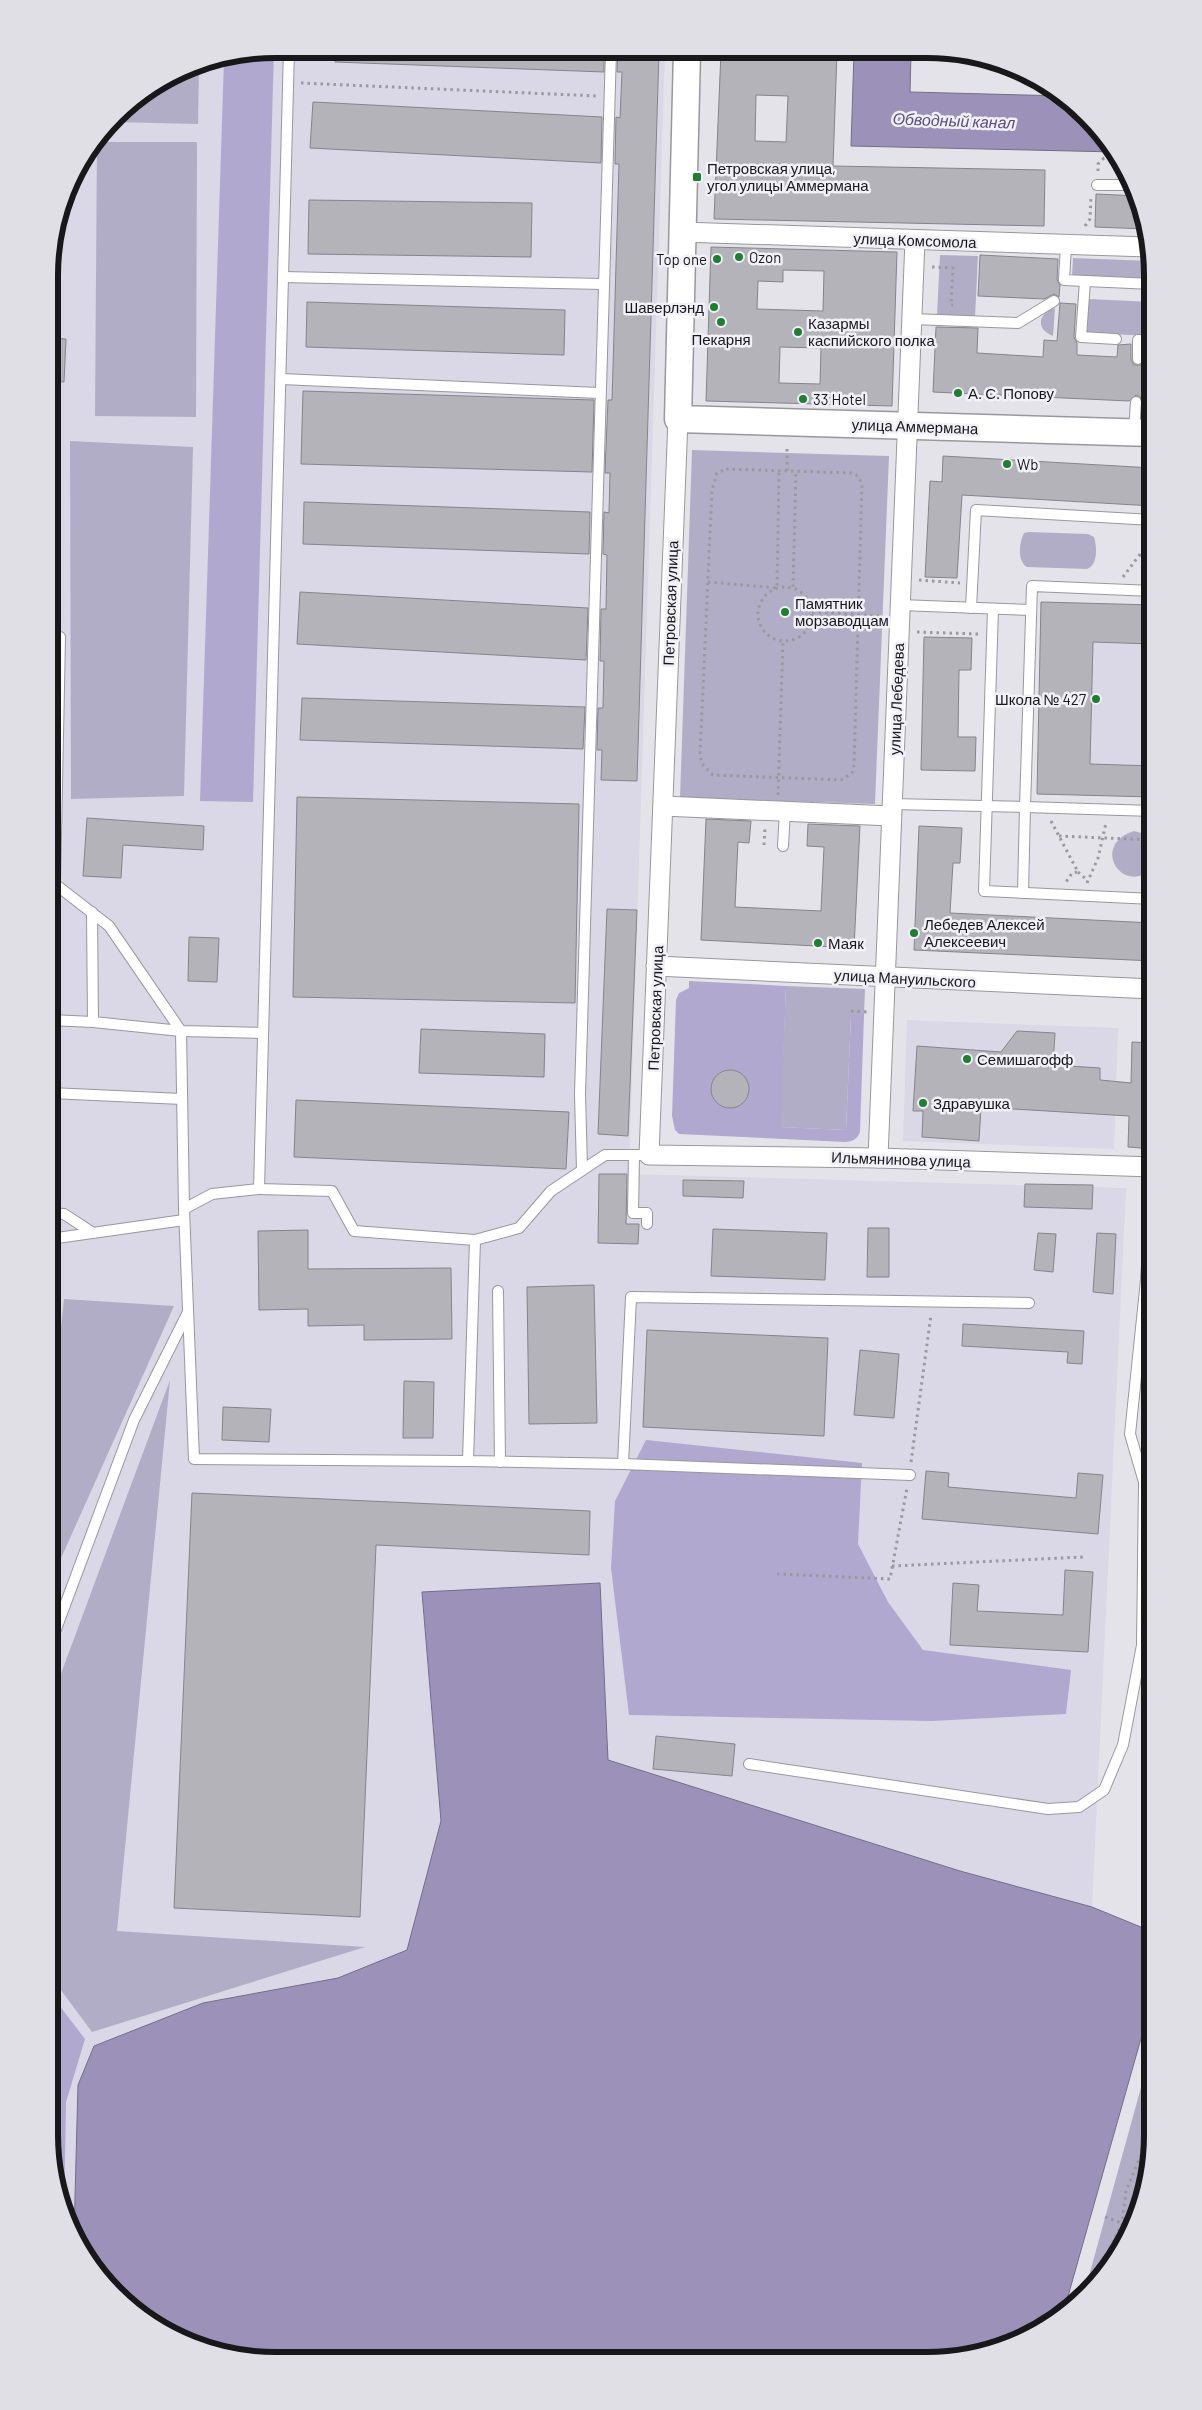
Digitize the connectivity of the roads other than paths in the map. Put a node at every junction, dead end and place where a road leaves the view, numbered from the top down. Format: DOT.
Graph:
graph roads {
  1 [pos="289,58"];
  2 [pos="611,58"];
  3 [pos="687,58"];
  4 [pos="1097,185"];
  5 [pos="1125,185"];
  6 [pos="681,232"];
  7 [pos="915,240"];
  8 [pos="1066,245"];
  9 [pos="1143,247"];
  10 [pos="283,277"];
  11 [pos="1085,281"];
  12 [pos="603,284"];
  13 [pos="1145,284"];
  14 [pos="1054,302"];
  15 [pos="912,319"];
  16 [pos="1116,339"];
  17 [pos="1145,340"];
  18 [pos="1138,359"];
  19 [pos="281,379"];
  20 [pos="599,393"];
  21 [pos="1136,402"];
  22 [pos="678,419"];
  23 [pos="907,425"];
  24 [pos="1144,432"];
  25 [pos="1145,520"];
  26 [pos="1145,591"];
  27 [pos="971,608"];
  28 [pos="993,609"];
  29 [pos="1032,610"];
  30 [pos="894,611"];
  31 [pos="58,637"];
  32 [pos="58,699"];
  33 [pos="663,806"];
  34 [pos="781,806"];
  35 [pos="986,806"];
  36 [pos="1025,807"];
  37 [pos="892,810"];
  38 [pos="1145,811"];
  39 [pos="783,846"];
  40 [pos="58,888"];
  41 [pos="1023,892"];
  42 [pos="1145,899"];
  43 [pos="92,912"];
  44 [pos="656,966"];
  45 [pos="885,977"];
  46 [pos="1145,989"];
  47 [pos="58,1020"];
  48 [pos="92,1022"];
  49 [pos="181,1031"];
  50 [pos="263,1032"];
  51 [pos="58,1093"];
  52 [pos="182,1099"];
  53 [pos="642,1154"];
  54 [pos="878,1158"];
  55 [pos="1145,1167"];
  56 [pos="582,1170"];
  57 [pos="259,1190"];
  58 [pos="184,1209"];
  59 [pos="58,1214"];
  60 [pos="184,1220"];
  61 [pos="647,1224"];
  62 [pos="93,1233"];
  63 [pos="58,1238"];
  64 [pos="475,1240"];
  65 [pos="1145,1290"];
  66 [pos="498,1291"];
  67 [pos="1029,1303"];
  68 [pos="187,1313"];
  69 [pos="468,1461"];
  70 [pos="500,1462"];
  71 [pos="623,1464"];
  72 [pos="1145,1474"];
  73 [pos="910,1475"];
  74 [pos="1145,1564"];
  75 [pos="58,1624"];
  76 [pos="1142,1645"];
  77 [pos="1145,1645"];
  78 [pos="749,1764"];
  1 -- 10 [label="lane"];
  2 -- 12 [label="lane"];
  3 -- 6 [label="street, Петровская улица"];
  4 -- 5 [label="lane"];
  6 -- 7 [label="street, улица Комсомола"];
  6 -- 22 [label="street, Петровская улица"];
  7 -- 8 [label="street, улица Комсомола"];
  7 -- 15 [label="street, улица Лебедева"];
  8 -- 9 [label="street, улица Комсомола"];
  8 -- 11 [label="lane"];
  10 -- 12 [label="lane"];
  10 -- 19 [label="lane"];
  11 -- 13 [label="lane"];
  11 -- 16 [label="lane"];
  12 -- 20 [label="lane"];
  14 -- 15 [label="lane"];
  15 -- 23 [label="street, улица Лебедева"];
  17 -- 18 [label="lane"];
  19 -- 20 [label="lane"];
  19 -- 50 [label="lane"];
  20 -- 56 [label="lane"];
  21 -- 24 [label="lane"];
  22 -- 23 [label="street, улица Аммермана"];
  22 -- 33 [label="street, Петровская улица"];
  23 -- 24 [label="street, улица Аммермана"];
  23 -- 30 [label="street, улица Лебедева"];
  25 -- 27 [label="lane"];
  26 -- 29 [label="lane"];
  27 -- 28 [label="lane"];
  27 -- 30 [label="lane"];
  28 -- 29 [label="lane"];
  28 -- 35 [label="lane"];
  29 -- 36 [label="lane"];
  30 -- 37 [label="street, улица Лебедева"];
  31 -- 32 [label="lane"];
  33 -- 34 [label="street"];
  33 -- 44 [label="street, Петровская улица"];
  34 -- 37 [label="street"];
  34 -- 39 [label="lane"];
  35 -- 36 [label="lane"];
  35 -- 37 [label="lane"];
  35 -- 41 [label="lane"];
  36 -- 38 [label="lane"];
  36 -- 41 [label="lane"];
  37 -- 45 [label="street, улица Лебедева"];
  40 -- 43 [label="lane"];
  41 -- 42 [label="lane"];
  43 -- 48 [label="lane"];
  43 -- 49 [label="lane"];
  44 -- 45 [label="street, улица Мануильского"];
  44 -- 53 [label="street, Петровская улица"];
  45 -- 46 [label="street, улица Мануильского"];
  45 -- 54 [label="street, улица Лебедева"];
  47 -- 48 [label="lane"];
  48 -- 49 [label="lane"];
  49 -- 50 [label="lane"];
  49 -- 52 [label="lane"];
  50 -- 57 [label="lane"];
  51 -- 52 [label="lane"];
  52 -- 58 [label="lane"];
  53 -- 54 [label="street, Ильмянинова улица"];
  53 -- 56 [label="lane"];
  53 -- 61 [label="lane"];
  54 -- 55 [label="street, Ильмянинова улица"];
  56 -- 64 [label="lane"];
  57 -- 58 [label="lane"];
  57 -- 64 [label="lane"];
  58 -- 60 [label="lane"];
  59 -- 62 [label="lane"];
  60 -- 62 [label="lane"];
  60 -- 68 [label="lane"];
  62 -- 63 [label="lane"];
  64 -- 69 [label="lane"];
  65 -- 72 [label="lane"];
  66 -- 70 [label="lane"];
  67 -- 71 [label="lane"];
  68 -- 69 [label="lane"];
  68 -- 75 [label="lane"];
  69 -- 70 [label="lane"];
  70 -- 71 [label="lane"];
  71 -- 73 [label="lane"];
  74 -- 76 [label="lane"];
  76 -- 77 [label="lane"];
  76 -- 78 [label="lane"];
}
